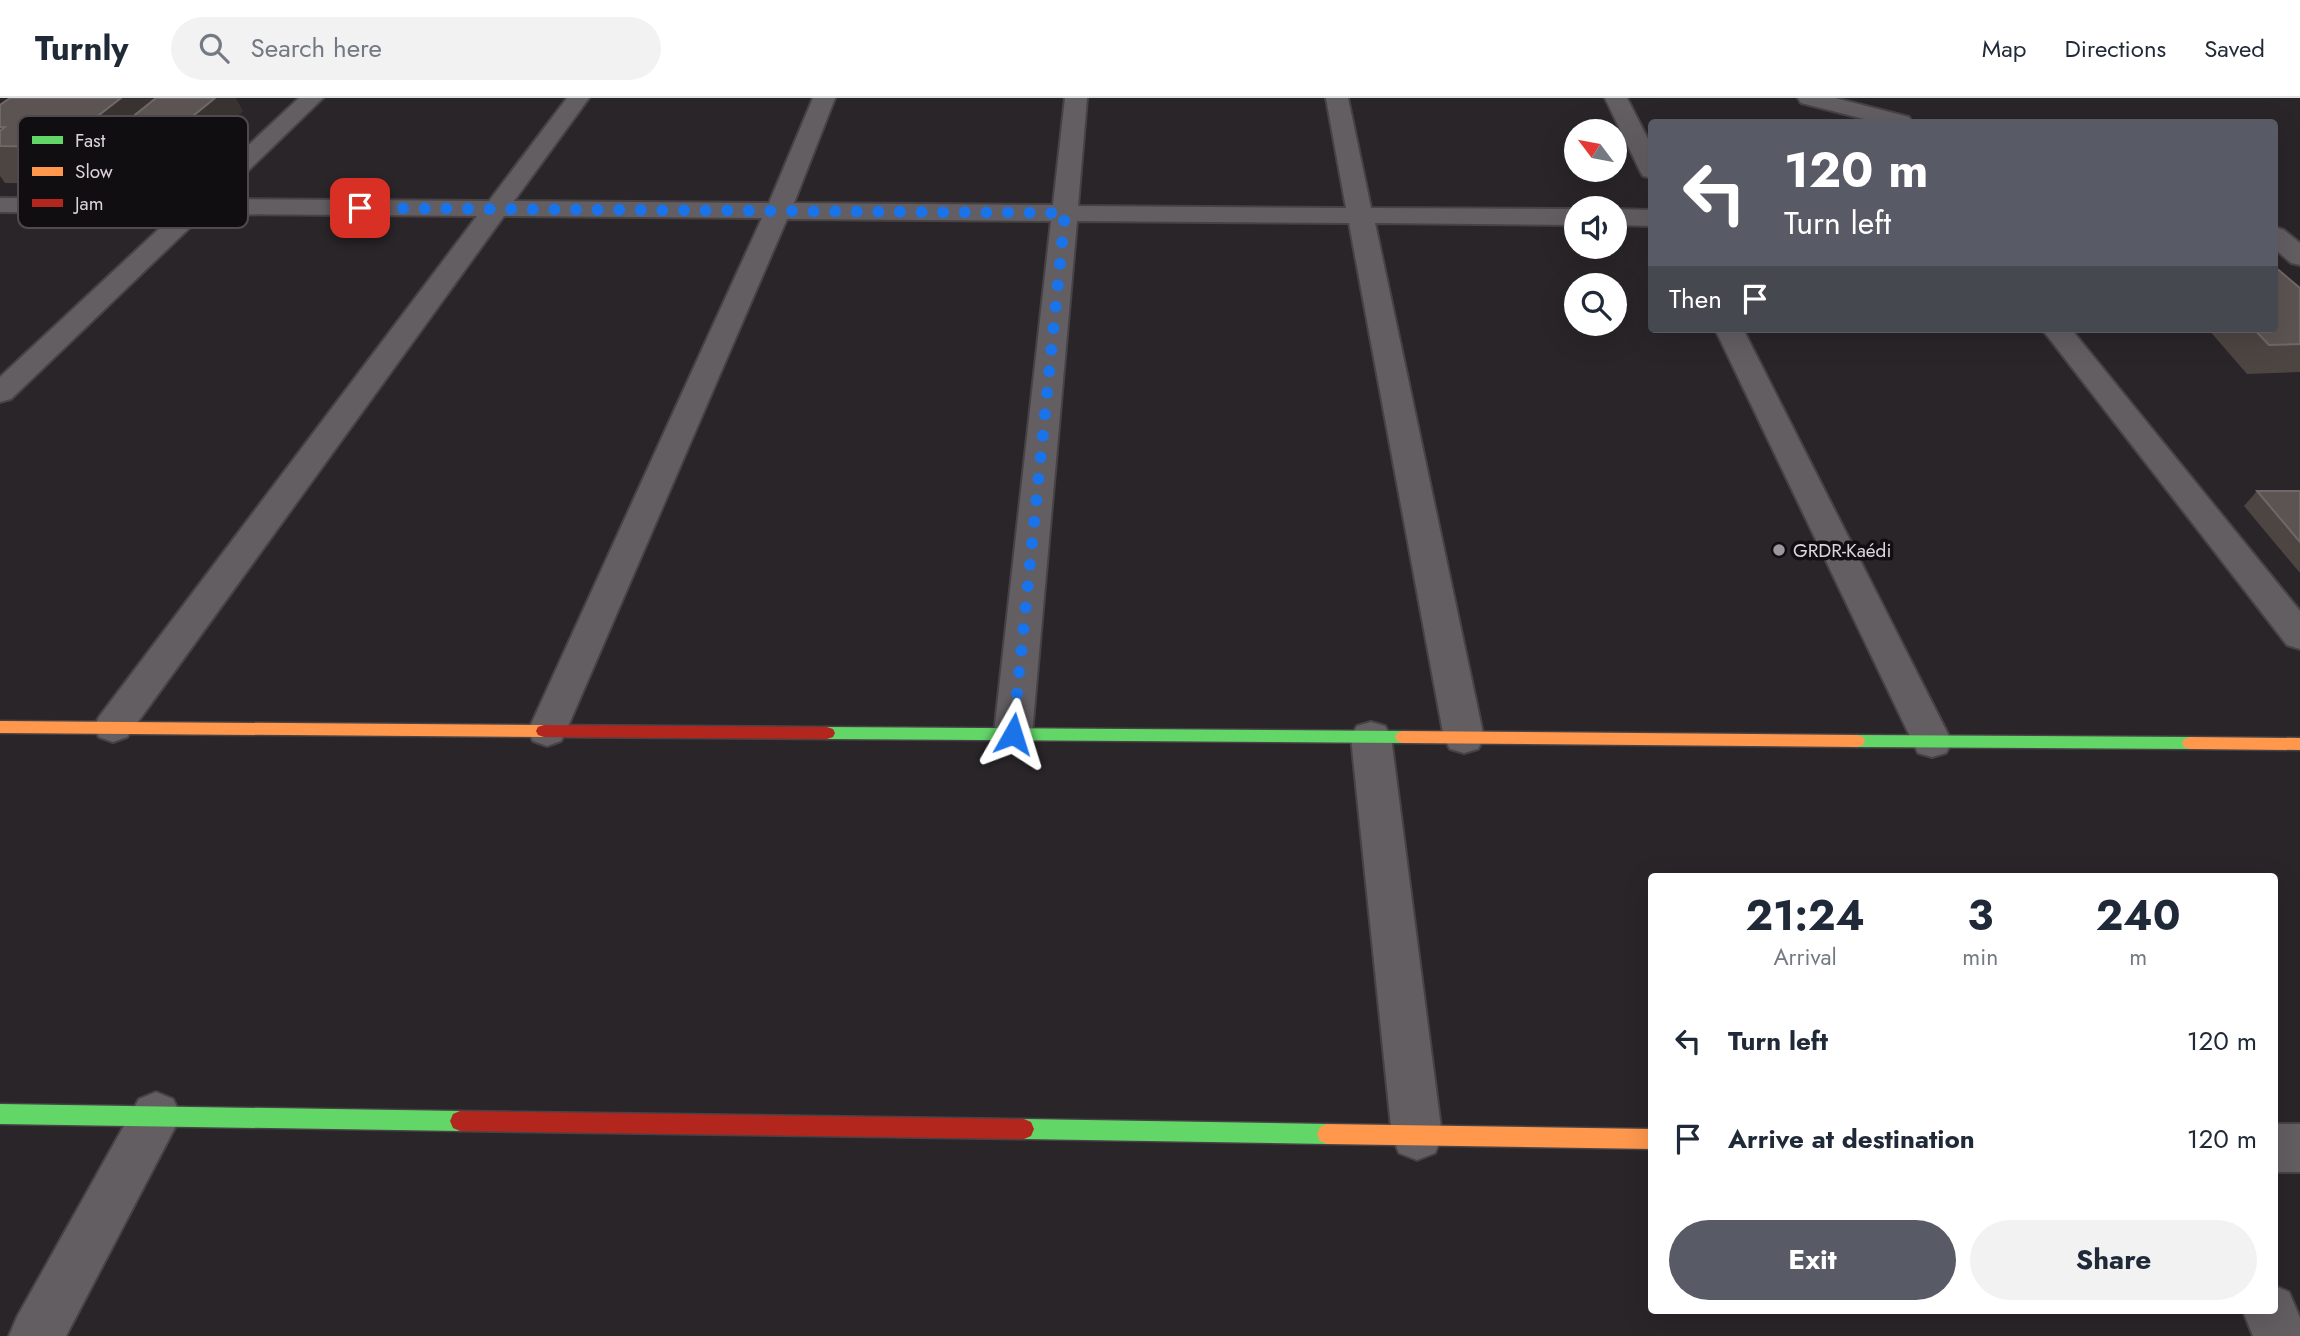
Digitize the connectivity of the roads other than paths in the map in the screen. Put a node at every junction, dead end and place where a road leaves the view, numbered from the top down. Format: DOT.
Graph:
graph roads {
  1 [pos="312,98"];
  2 [pos="578,98"];
  3 [pos="824,98"];
  4 [pos="1076,98"];
  5 [pos="1338,98"];
  6 [pos="1616,98"];
  7 [pos="1809,98"];
  8 [pos="1890,119"];
  9 [pos="248,159"];
  10 [pos="1648,163"];
  11 [pos="0,205"];
  12 [pos="18,205"];
  13 [pos="248,207"];
  14 [pos="496,209"];
  15 [pos="778,211"];
  16 [pos="1065,213"];
  17 [pos="1360,215"];
  18 [pos="1564,217"];
  19 [pos="1627,217"];
  20 [pos="1648,218"];
  21 [pos="2278,227"];
  22 [pos="175,228"];
  23 [pos="2288,243"];
  24 [pos="1732,333"];
  25 [pos="2059,333"];
  26 [pos="0,393"];
  27 [pos="2300,636"];
  28 [pos="113,727"];
  29 [pos="547,731"];
  30 [pos="5,733"];
  31 [pos="1013,734"];
  32 [pos="1371,737"];
  33 [pos="1464,738"];
  34 [pos="1932,742"];
  35 [pos="2300,744"];
  36 [pos="0,1114"];
  37 [pos="156,1116"];
  38 [pos="1417,1136"];
  39 [pos="1648,1139"];
  40 [pos="2278,1148"];
  41 [pos="2300,1148"];
  42 [pos="2271,1314"];
  43 [pos="36,1336"];
  44 [pos="2280,1336"];
  1 -- 9 [label="street"];
  2 -- 14 [label="street"];
  3 -- 15 [label="street"];
  4 -- 16 [label="street"];
  5 -- 17 [label="street"];
  6 -- 10 [label="street"];
  7 -- 8 [label="street"];
  11 -- 12 [label="street"];
  13 -- 14 [label="street"];
  14 -- 15 [label="street"];
  14 -- 28 [label="street"];
  15 -- 16 [label="street"];
  15 -- 29 [label="street"];
  16 -- 17 [label="street"];
  16 -- 31 [label="street"];
  17 -- 18 [label="street"];
  17 -- 33 [label="street"];
  19 -- 20 [label="street"];
  21 -- 23 [label="street"];
  22 -- 26 [label="street"];
  24 -- 34 [label="street"];
  25 -- 27 [label="street"];
  28 -- 29 [label="street"];
  28 -- 30 [label="street"];
  29 -- 31 [label="street"];
  31 -- 32 [label="street"];
  32 -- 33 [label="street"];
  32 -- 38 [label="street"];
  33 -- 34 [label="street"];
  34 -- 35 [label="street"];
  36 -- 37 [label="street"];
  37 -- 38 [label="street"];
  37 -- 43 [label="street"];
  38 -- 39 [label="street"];
  40 -- 41 [label="street"];
  42 -- 44 [label="street"];
}
